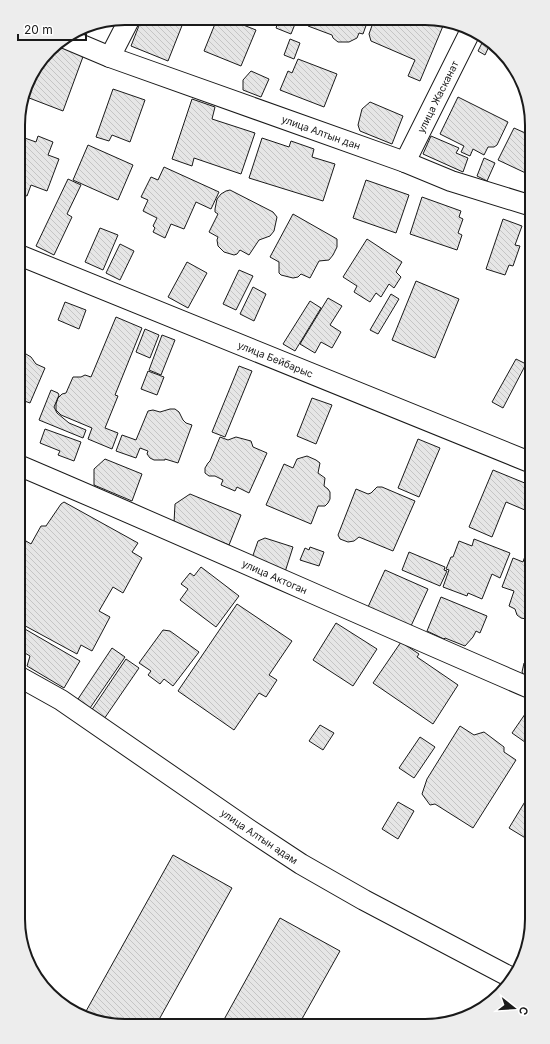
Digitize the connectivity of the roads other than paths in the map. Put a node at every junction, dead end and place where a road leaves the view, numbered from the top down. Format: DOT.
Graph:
graph roads {
  1 [pos="126,25"];
  2 [pos="469,35"];
  3 [pos="71,40"];
  4 [pos="110,56"];
  5 [pos="404,162"];
  6 [pos="525,204"];
  7 [pos="25,257"];
  8 [pos="525,460"];
  9 [pos="25,468"];
  10 [pos="25,680"];
  11 [pos="525,686"];
  12 [pos="507,976"];
  1 -- 4 [label="street"];
  2 -- 5 [label="street, улица Жасканат"];
  3 -- 4 [label="street, улица Алтын дан"];
  4 -- 5 [label="street, улица Алтын дан"];
  5 -- 6 [label="street, улица Алтын дан"];
  7 -- 8 [label="street, улица Бейбарыс"];
  9 -- 11 [label="street, улица Актоган"];
  10 -- 12 [label="street, улица Алтын адам"];
}
